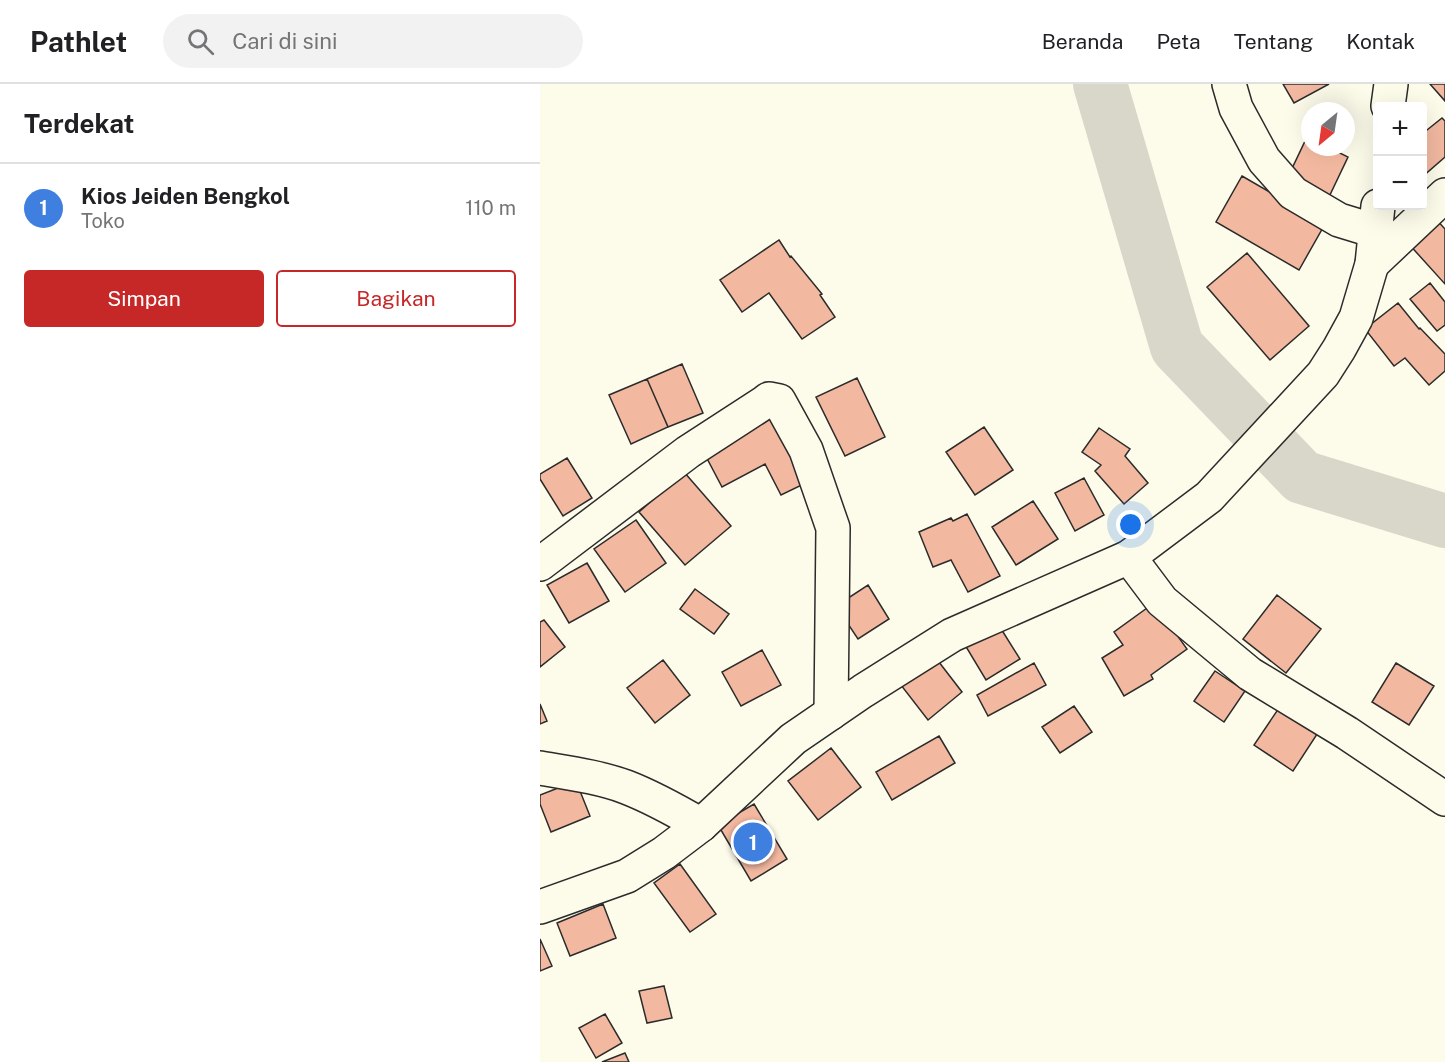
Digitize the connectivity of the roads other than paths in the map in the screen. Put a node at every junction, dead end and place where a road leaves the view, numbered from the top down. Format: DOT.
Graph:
graph roads {
  1 [pos="1229,84"];
  2 [pos="1390,84"];
  3 [pos="1388,102"];
  4 [pos="1441,205"];
  5 [pos="1377,218"];
  6 [pos="1372,264"];
  7 [pos="1129,556"];
  8 [pos="540,564"];
  9 [pos="831,713"];
  10 [pos="540,768"];
  11 [pos="1445,799"];
  12 [pos="701,825"];
  13 [pos="540,907"];
  1 -- 5 [label="main road"];
  2 -- 3 [label="main road"];
  4 -- 6 [label="main road"];
  5 -- 6 [label="main road"];
  6 -- 7 [label="main road"];
  7 -- 9 [label="main road"];
  7 -- 11 [label="main road"];
  8 -- 9 [label="main road"];
  9 -- 12 [label="main road"];
  10 -- 12 [label="main road"];
  12 -- 13 [label="main road"];
}
